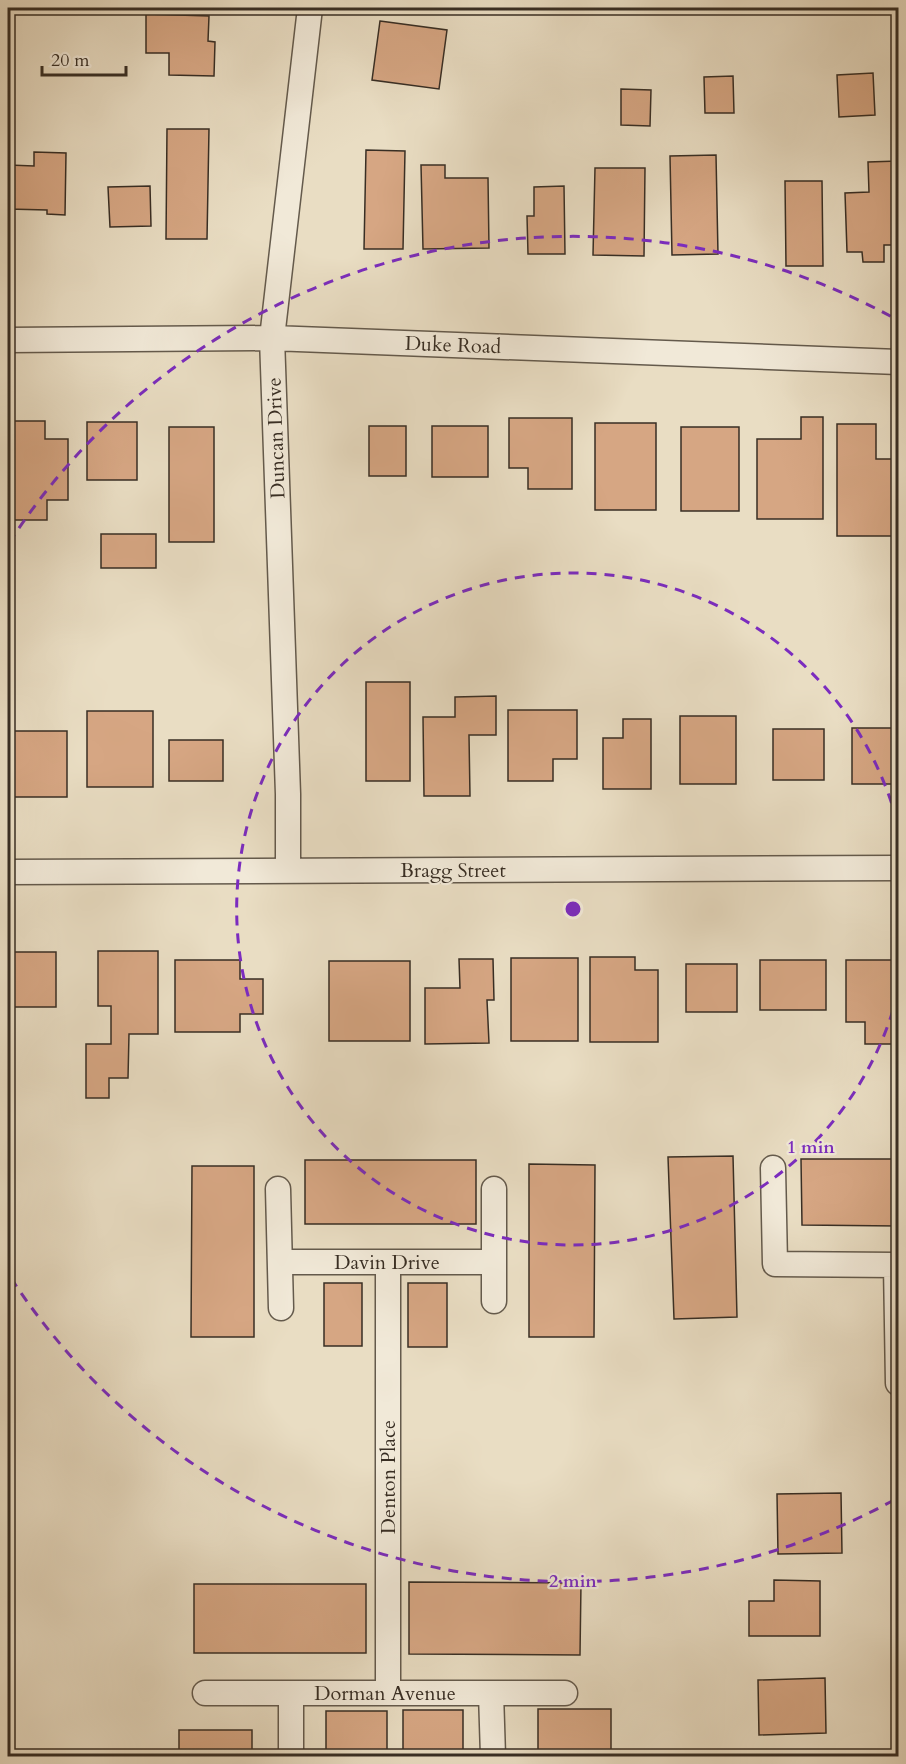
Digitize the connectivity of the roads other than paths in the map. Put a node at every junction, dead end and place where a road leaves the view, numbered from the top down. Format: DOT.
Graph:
graph roads {
  1 [pos="310,8"];
  2 [pos="272,338"];
  3 [pos="8,340"];
  4 [pos="898,362"];
  5 [pos="898,868"];
  6 [pos="288,870"];
  7 [pos="8,872"];
  8 [pos="772,1168"];
  9 [pos="278,1188"];
  10 [pos="494,1188"];
  11 [pos="280,1262"];
  12 [pos="388,1262"];
  13 [pos="494,1262"];
  14 [pos="897,1265"];
  15 [pos="494,1301"];
  16 [pos="281,1308"];
  17 [pos="898,1383"];
  18 [pos="205,1693"];
  19 [pos="291,1693"];
  20 [pos="388,1693"];
  21 [pos="491,1693"];
  22 [pos="565,1693"];
  23 [pos="291,1756"];
  24 [pos="493,1756"];
  1 -- 2 [label="street, Duncan Drive"];
  2 -- 3 [label="street, Duke Road"];
  2 -- 4 [label="street, Duke Road"];
  2 -- 6 [label="street, Duncan Drive"];
  5 -- 6 [label="street, Bragg Street"];
  6 -- 7 [label="street, Bragg Street"];
  8 -- 14 [label="street"];
  9 -- 11 [label="street"];
  10 -- 13 [label="street"];
  11 -- 12 [label="street, Davin Drive"];
  11 -- 16 [label="street"];
  12 -- 13 [label="street, Davin Drive"];
  12 -- 20 [label="street, Denton Place"];
  13 -- 15 [label="street"];
  14 -- 17 [label="street"];
  18 -- 19 [label="street, Dorman Avenue"];
  19 -- 20 [label="street, Dorman Avenue"];
  19 -- 23 [label="street"];
  20 -- 21 [label="street, Dorman Avenue"];
  21 -- 22 [label="street, Dorman Avenue"];
  21 -- 24 [label="street"];
}
